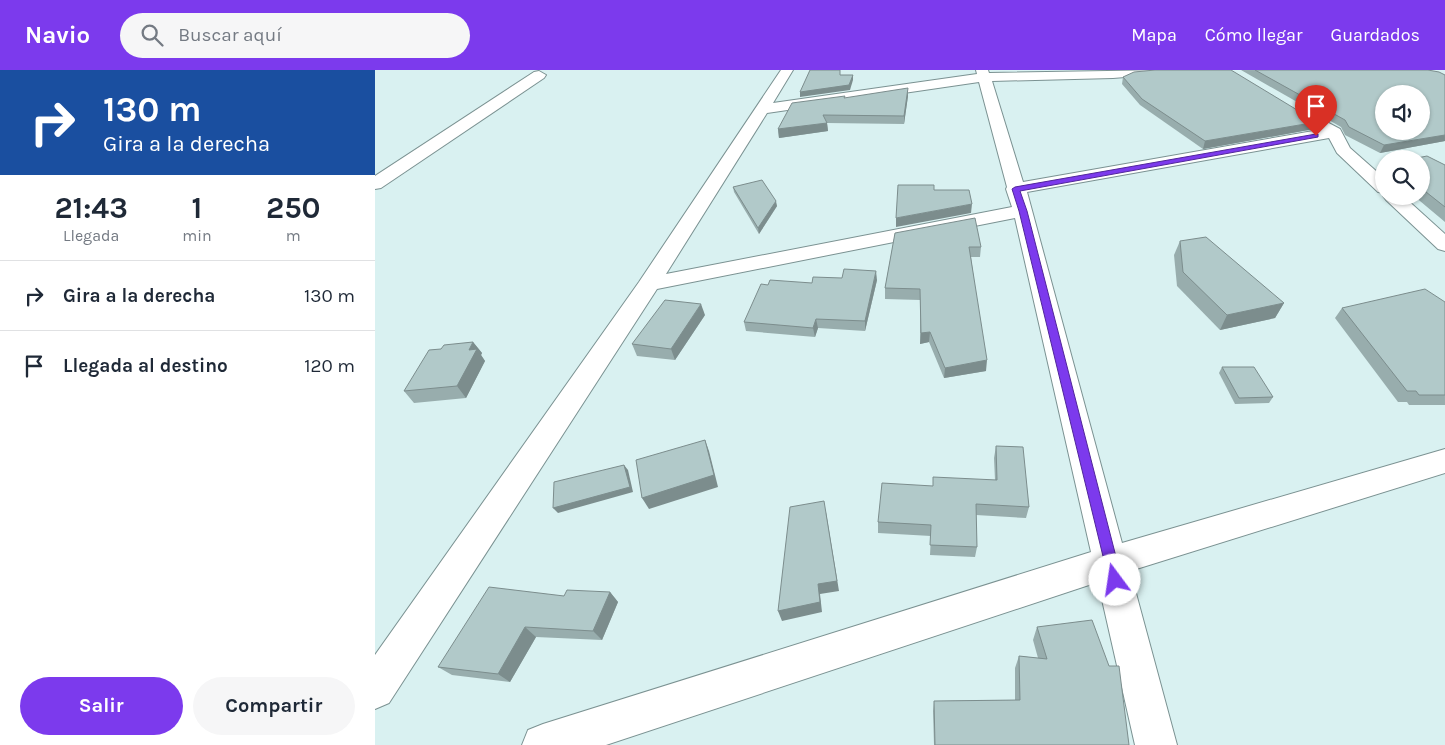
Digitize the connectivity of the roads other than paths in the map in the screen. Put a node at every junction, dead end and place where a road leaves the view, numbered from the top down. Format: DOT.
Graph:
graph roads {
  1 [pos="787,70"];
  2 [pos="1162,70"];
  3 [pos="983,74"];
  4 [pos="539,75"];
  5 [pos="763,109"];
  6 [pos="1302,113"];
  7 [pos="1334,132"];
  8 [pos="1375,180"];
  9 [pos="375,184"];
  10 [pos="1019,200"];
  11 [pos="1402,205"];
  12 [pos="1441,239"];
  13 [pos="649,284"];
  14 [pos="1445,461"];
  15 [pos="1110,562"];
  16 [pos="375,689"];
  17 [pos="543,745"];
  18 [pos="1156,745"];
  1 -- 5 [label="street"];
  2 -- 3 [label="street"];
  3 -- 5 [label="street"];
  3 -- 10 [label="street"];
  4 -- 9 [label="street"];
  5 -- 13 [label="street"];
  6 -- 7 [label="street"];
  7 -- 8 [label="street"];
  7 -- 10 [label="street"];
  10 -- 13 [label="street"];
  10 -- 15 [label="street"];
  11 -- 12 [label="street"];
  13 -- 16 [label="street"];
  14 -- 15 [label="street"];
  15 -- 17 [label="street"];
  15 -- 18 [label="street"];
}
